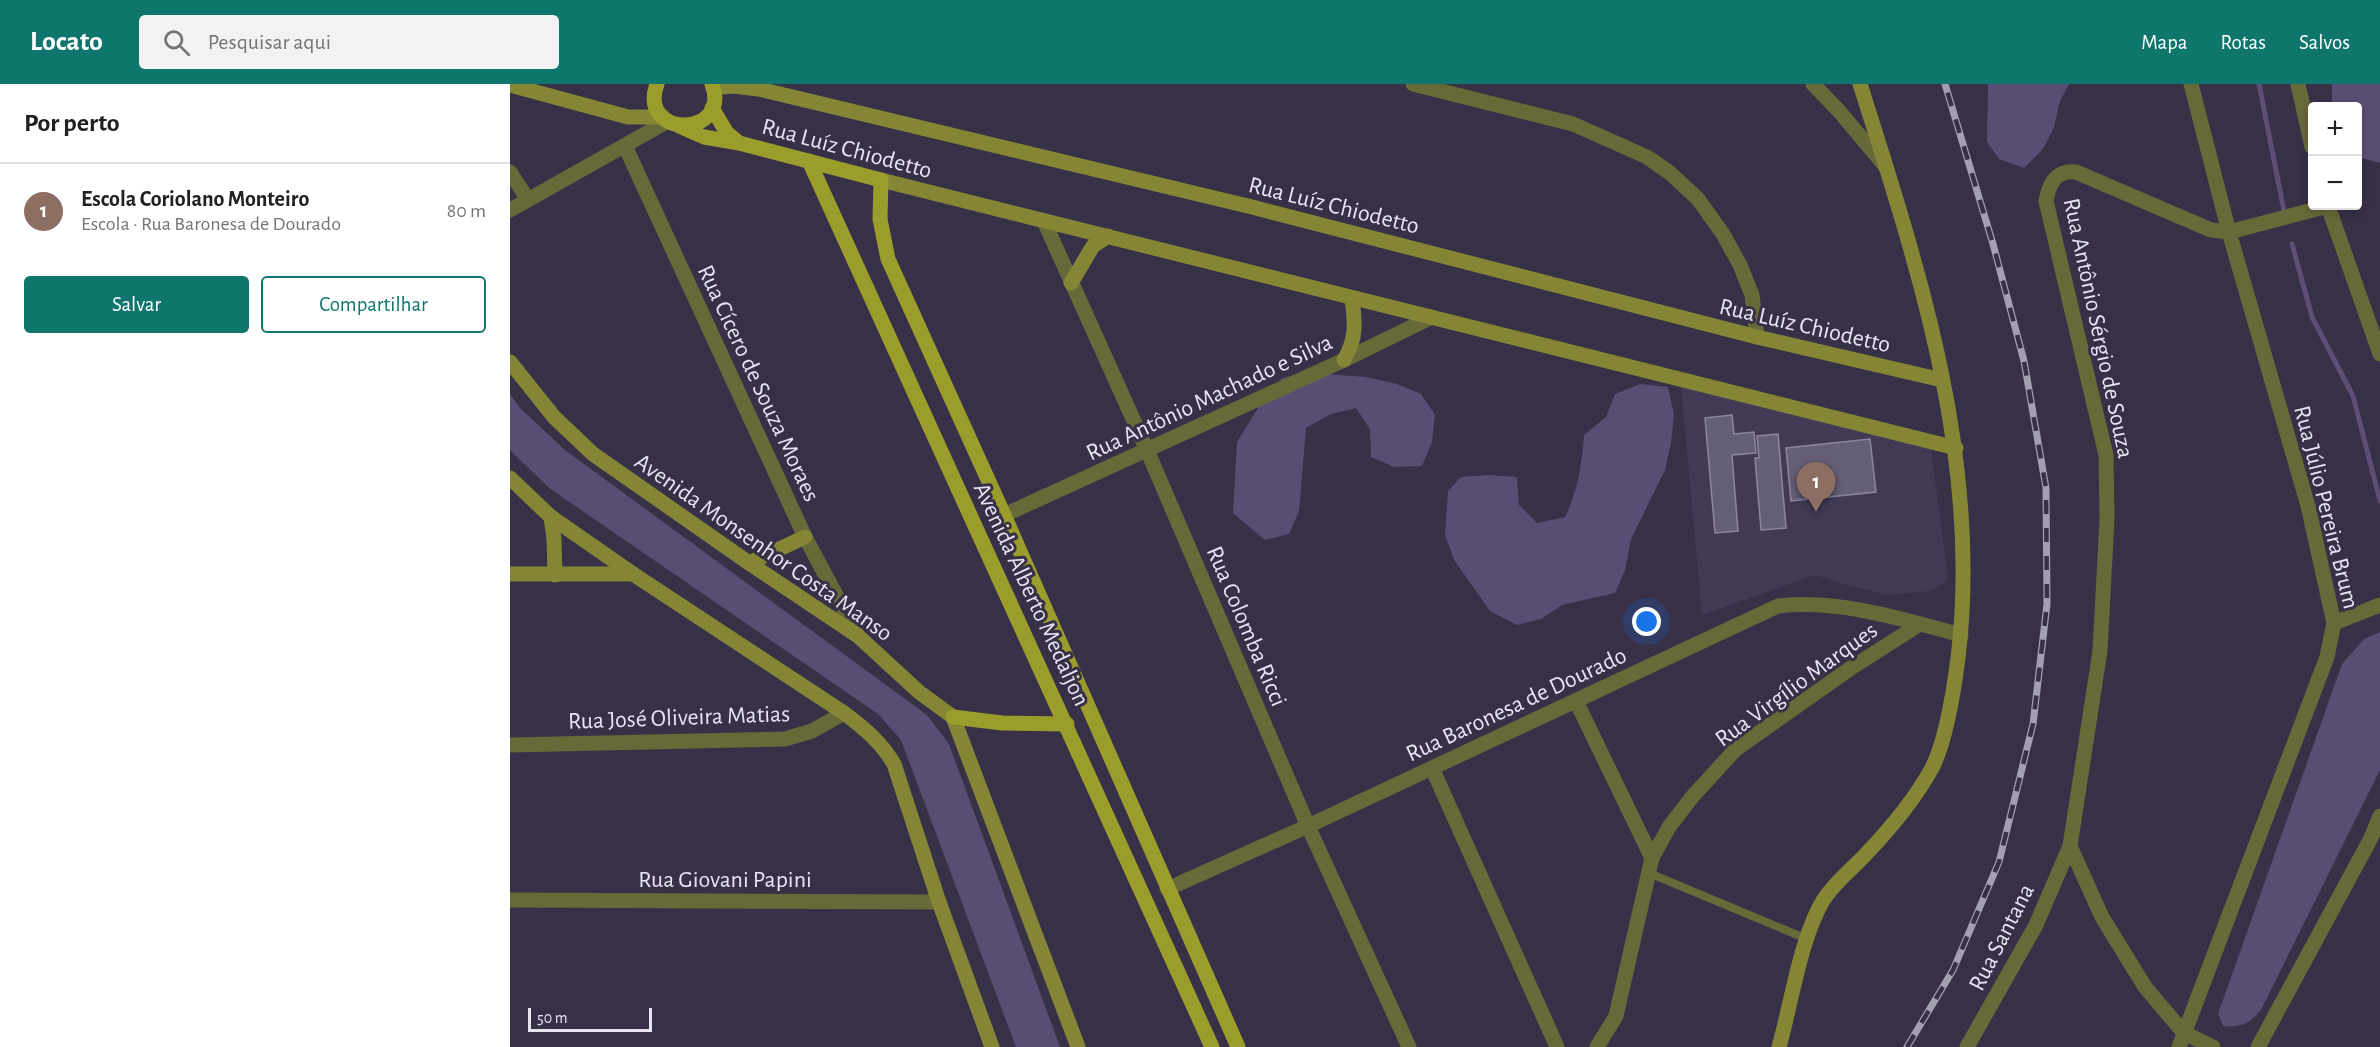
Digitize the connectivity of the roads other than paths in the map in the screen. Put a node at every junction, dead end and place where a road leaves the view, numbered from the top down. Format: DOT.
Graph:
graph roads {
  1 [pos="510,84"];
  2 [pos="657,84"];
  3 [pos="1413,84"];
  4 [pos="1813,84"];
  5 [pos="1860,84"];
  6 [pos="2191,84"];
  7 [pos="2298,84"];
  8 [pos="712,85"];
  9 [pos="712,108"];
  10 [pos="670,121"];
  11 [pos="2308,126"];
  12 [pos="740,143"];
  13 [pos="625,146"];
  14 [pos="809,161"];
  15 [pos="1887,168"];
  16 [pos="510,172"];
  17 [pos="881,180"];
  18 [pos="528,198"];
  19 [pos="510,210"];
  20 [pos="2313,210"];
  21 [pos="2329,210"];
  22 [pos="1044,221"];
  23 [pos="2229,232"];
  24 [pos="1108,236"];
  25 [pos="1071,282"];
  26 [pos="1352,298"];
  27 [pos="1432,317"];
  28 [pos="1757,337"];
  29 [pos="2380,354"];
  30 [pos="1344,360"];
  31 [pos="510,362"];
  32 [pos="1942,380"];
  33 [pos="1956,448"];
  34 [pos="1147,450"];
  35 [pos="510,478"];
  36 [pos="1004,515"];
  37 [pos="551,517"];
  38 [pos="805,537"];
  39 [pos="749,563"];
  40 [pos="510,574"];
  41 [pos="633,574"];
  42 [pos="555,575"];
  43 [pos="2380,605"];
  44 [pos="2334,623"];
  45 [pos="1920,624"];
  46 [pos="1961,635"];
  47 [pos="858,636"];
  48 [pos="1576,700"];
  49 [pos="844,713"];
  50 [pos="953,717"];
  51 [pos="1067,724"];
  52 [pos="510,745"];
  53 [pos="1432,768"];
  54 [pos="2380,816"];
  55 [pos="1308,826"];
  56 [pos="2070,846"];
  57 [pos="1651,865"];
  58 [pos="1167,889"];
  59 [pos="510,900"];
  60 [pos="939,902"];
  61 [pos="1807,939"];
  62 [pos="2181,1040"];
  63 [pos="992,1047"];
  64 [pos="1078,1047"];
  65 [pos="1212,1047"];
  66 [pos="1238,1047"];
  67 [pos="1409,1047"];
  68 [pos="1557,1047"];
  69 [pos="1597,1047"];
  70 [pos="1779,1047"];
  71 [pos="1967,1047"];
  72 [pos="2212,1047"];
  73 [pos="2258,1047"];
  1 -- 10 [label="street, Rua Luíz Chiodetto"];
  2 -- 10 [label="main road"];
  3 -- 28 [label="street"];
  4 -- 15 [label="street"];
  5 -- 15 [label="street"];
  6 -- 23 [label="street, Rua Júlio Pereira Brum"];
  7 -- 11 [label="street"];
  8 -- 9 [label="main road"];
  8 -- 28 [label="street, Rua Luíz Chiodetto"];
  9 -- 10 [label="main road"];
  9 -- 12 [label="main road, Rua Luíz Chiodetto"];
  10 -- 12 [label="main road, Rua Luíz Chiodetto"];
  10 -- 13 [label="street"];
  12 -- 14 [label="main road, Rua Luíz Chiodetto"];
  13 -- 18 [label="street"];
  13 -- 38 [label="street, Rua Cícero de Souza Moraes"];
  14 -- 17 [label="main road, Rua Luíz Chiodetto"];
  14 -- 51 [label="main road, Avenida Alberto Medaljon"];
  15 -- 32 [label="street"];
  16 -- 18 [label="street"];
  17 -- 22 [label="street, Rua Luíz Chiodetto"];
  17 -- 36 [label="main road, Avenida Alberto Medaljon"];
  18 -- 19 [label="street"];
  20 -- 23 [label="street, Rua Antônio Sérgio de Souza"];
  21 -- 29 [label="street"];
  22 -- 24 [label="street, Rua Luíz Chiodetto"];
  22 -- 25 [label="street, Rua Colomba Ricci"];
  23 -- 44 [label="street, Rua Júlio Pereira Brum"];
  23 -- 56 [label="street, Rua Antônio Sérgio de Souza"];
  24 -- 25 [label="street"];
  24 -- 26 [label="street, Rua Luíz Chiodetto"];
  25 -- 34 [label="street, Rua Colomba Ricci"];
  26 -- 27 [label="street, Rua Luíz Chiodetto"];
  26 -- 30 [label="street"];
  27 -- 30 [label="street, Rua Antônio Machado e Silva"];
  27 -- 33 [label="street, Rua Luíz Chiodetto"];
  28 -- 32 [label="street, Rua Luíz Chiodetto"];
  30 -- 34 [label="street, Rua Antônio Machado e Silva"];
  31 -- 39 [label="street, Avenida Monsenhor Costa Manso"];
  32 -- 33 [label="street"];
  33 -- 46 [label="street"];
  34 -- 36 [label="street, Rua Antônio Machado e Silva"];
  34 -- 55 [label="street, Rua Colomba Ricci"];
  35 -- 37 [label="street"];
  36 -- 58 [label="main road, Avenida Alberto Medaljon"];
  37 -- 41 [label="street"];
  37 -- 42 [label="street"];
  38 -- 39 [label="street"];
  38 -- 47 [label="street, Rua Cícero de Souza Moraes"];
  39 -- 47 [label="street, Avenida Monsenhor Costa Manso"];
  40 -- 42 [label="street"];
  41 -- 42 [label="street"];
  41 -- 49 [label="street"];
  43 -- 44 [label="street"];
  44 -- 62 [label="street, Rua Júlio Pereira Brum"];
  45 -- 46 [label="street, Rua Baronesa de Dourado"];
  45 -- 48 [label="street, Rua Baronesa de Dourado"];
  45 -- 57 [label="street, Rua Virgílio Marques"];
  46 -- 61 [label="street"];
  47 -- 50 [label="street, Avenida Monsenhor Costa Manso"];
  48 -- 53 [label="street, Rua Baronesa de Dourado"];
  48 -- 57 [label="street"];
  49 -- 52 [label="street, Rua José Oliveira Matias"];
  49 -- 60 [label="street"];
  50 -- 51 [label="main road"];
  50 -- 64 [label="street"];
  51 -- 65 [label="main road, Avenida Alberto Medaljon"];
  53 -- 55 [label="street, Rua Baronesa de Dourado"];
  53 -- 68 [label="street"];
  54 -- 73 [label="street"];
  55 -- 58 [label="street, Rua Baronesa de Dourado"];
  55 -- 67 [label="street, Rua Colomba Ricci"];
  56 -- 62 [label="street"];
  56 -- 71 [label="street, Rua Santana"];
  57 -- 61 [label="lane"];
  57 -- 69 [label="street, Rua Virgílio Marques"];
  58 -- 66 [label="main road, Avenida Alberto Medaljon"];
  59 -- 60 [label="street, Rua Giovani Papini"];
  60 -- 63 [label="street"];
  61 -- 70 [label="street"];
  62 -- 72 [label="street"];
}
